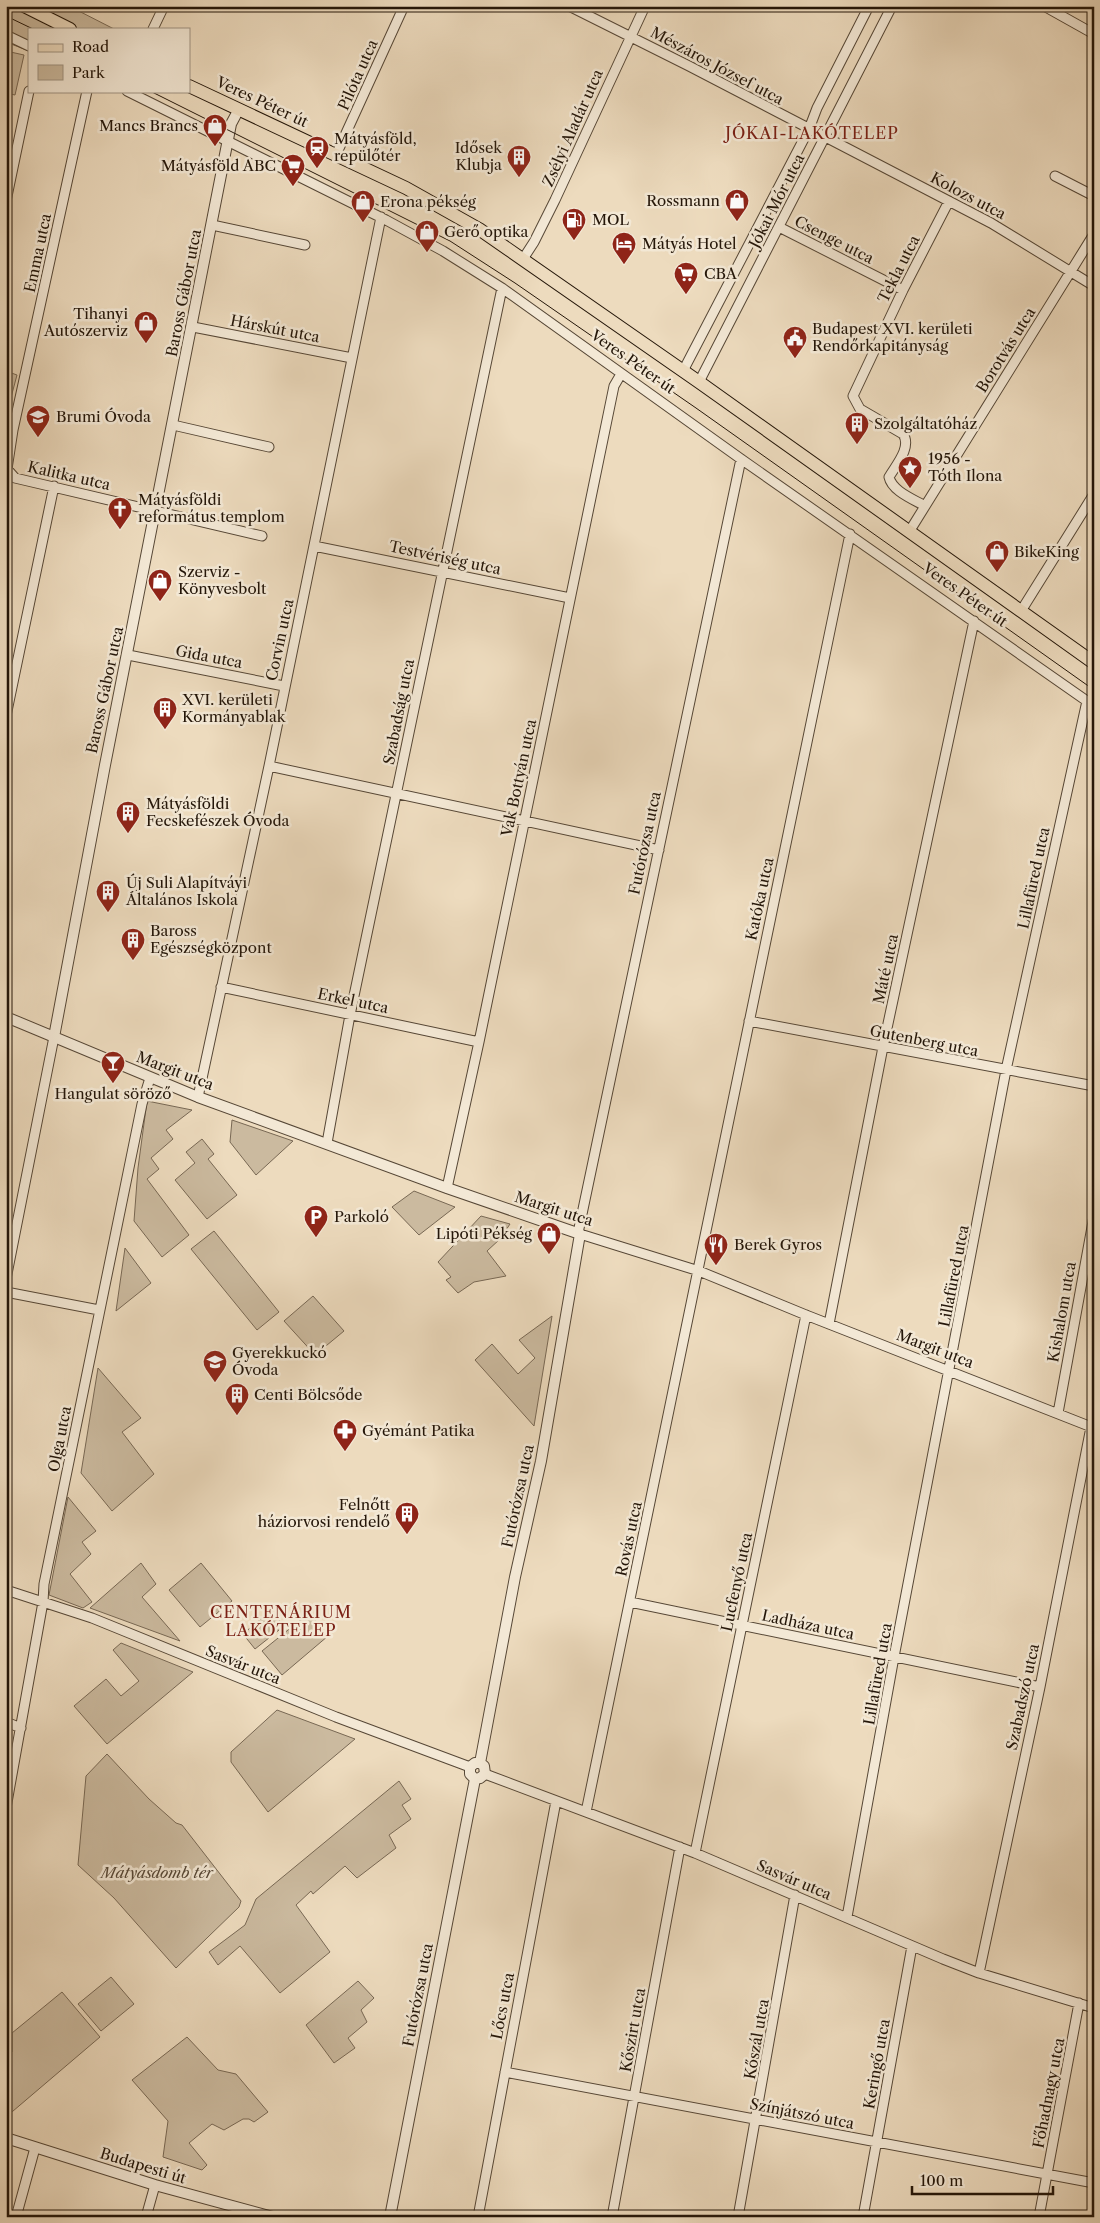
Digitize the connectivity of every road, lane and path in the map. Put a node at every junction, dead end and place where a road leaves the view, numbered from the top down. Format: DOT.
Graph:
graph roads {
  1 [pos="24,6"];
  2 [pos="164,6"];
  3 [pos="404,6"];
  4 [pos="569,6"];
  5 [pos="645,6"];
  6 [pos="869,6"];
  7 [pos="892,6"];
  8 [pos="1045,7"];
  9 [pos="68,28"];
  10 [pos="153,28"];
  11 [pos="1094,34"];
  12 [pos="6,36"];
  13 [pos="630,36"];
  14 [pos="28,46"];
  15 [pos="190,86"];
  16 [pos="29,92"];
  17 [pos="87,92"];
  18 [pos="128,92"];
  19 [pos="239,109"];
  20 [pos="809,129"];
  21 [pos="825,137"];
  22 [pos="228,140"];
  23 [pos="336,155"];
  24 [pos="1055,176"];
  25 [pos="1094,196"];
  26 [pos="6,200"];
  27 [pos="949,201"];
  28 [pos="382,218"];
  29 [pos="212,226"];
  30 [pos="779,227"];
  31 [pos="1094,234"];
  32 [pos="305,245"];
  33 [pos="523,259"];
  34 [pos="1071,271"];
  35 [pos="1094,286"];
  36 [pos="502,288"];
  37 [pos="903,290"];
  38 [pos="192,327"];
  39 [pos="352,358"];
  40 [pos="683,371"];
  41 [pos="621,374"];
  42 [pos="699,382"];
  43 [pos="173,425"];
  44 [pos="10,429"];
  45 [pos="269,446"];
  46 [pos="741,459"];
  47 [pos="14,478"];
  48 [pos="54,486"];
  49 [pos="1094,494"];
  50 [pos="925,506"];
  51 [pos="156,512"];
  52 [pos="910,532"];
  53 [pos="850,534"];
  54 [pos="262,536"];
  55 [pos="314,546"];
  56 [pos="442,572"];
  57 [pos="570,598"];
  58 [pos="1021,612"];
  59 [pos="974,621"];
  60 [pos="128,655"];
  61 [pos="1094,663"];
  62 [pos="284,686"];
  63 [pos="1090,703"];
  64 [pos="6,716"];
  65 [pos="269,766"];
  66 [pos="397,793"];
  67 [pos="525,820"];
  68 [pos="659,850"];
  69 [pos="222,987"];
  70 [pos="350,1015"];
  71 [pos="6,1017"];
  72 [pos="749,1021"];
  73 [pos="54,1037"];
  74 [pos="479,1042"];
  75 [pos="883,1047"];
  76 [pos="1006,1070"];
  77 [pos="150,1078"];
  78 [pos="1094,1086"];
  79 [pos="198,1097"];
  80 [pos="326,1143"];
  81 [pos="447,1188"];
  82 [pos="1094,1216"];
  83 [pos="579,1233"];
  84 [pos="699,1271"];
  85 [pos="6,1279"];
  86 [pos="6,1292"];
  87 [pos="99,1310"];
  88 [pos="806,1316"];
  89 [pos="829,1324"];
  90 [pos="950,1371"];
  91 [pos="1058,1413"];
  92 [pos="1092,1427"];
  93 [pos="6,1590"];
  94 [pos="43,1602"];
  95 [pos="630,1602"];
  96 [pos="742,1625"];
  97 [pos="894,1657"];
  98 [pos="1040,1687"];
  99 [pos="6,1722"];
  100 [pos="21,1728"];
  101 [pos="480,1763"];
  102 [pos="470,1767"];
  103 [pos="480,1776"];
  104 [pos="556,1801"];
  105 [pos="6,1808"];
  106 [pos="586,1812"];
  107 [pos="680,1848"];
  108 [pos="694,1853"];
  109 [pos="795,1894"];
  110 [pos="848,1917"];
  111 [pos="912,1946"];
  112 [pos="979,1973"];
  113 [pos="1079,2003"];
  114 [pos="1094,2008"];
  115 [pos="505,2072"];
  116 [pos="636,2097"];
  117 [pos="757,2120"];
  118 [pos="6,2138"];
  119 [pos="877,2142"];
  120 [pos="35,2148"];
  121 [pos="1047,2174"];
  122 [pos="1094,2183"];
  123 [pos="155,2186"];
  124 [pos="16,2217"];
  125 [pos="146,2217"];
  126 [pos="273,2217"];
  127 [pos="390,2217"];
  128 [pos="478,2217"];
  129 [pos="612,2217"];
  130 [pos="738,2217"];
  131 [pos="863,2217"];
  132 [pos="1039,2217"];
  1 -- 9 [label="main road"];
  2 -- 10 [label="street"];
  3 -- 23 [label="street, Pilóta utca"];
  4 -- 13 [label="street, Mészáros József utca"];
  5 -- 13 [label="street, Zsélyi Aladár utca"];
  6 -- 20 [label="street, Jókai Mór utca"];
  7 -- 21 [label="street, Jókai Mór utca"];
  8 -- 11 [label="street"];
  12 -- 14 [label="street"];
  13 -- 20 [label="street, Mészáros József utca"];
  13 -- 33 [label="street, Zsélyi Aladár utca"];
  15 -- 19 [label="main road, Veres Péter út"];
  16 -- 26 [label="street"];
  17 -- 44 [label="street, Emma utca"];
  18 -- 22 [label="street, Veres Péter út"];
  19 -- 22 [label="street, Baross Gábor utca"];
  19 -- 23 [label="main road, Veres Péter út"];
  20 -- 21 [label="street, Mészáros József utca"];
  20 -- 40 [label="street, Jókai Mór utca"];
  21 -- 27 [label="street, Kolozs utca"];
  21 -- 30 [label="street, Jókai Mór utca"];
  22 -- 28 [label="street, Veres Péter út"];
  22 -- 29 [label="street, Baross Gábor utca"];
  23 -- 33 [label="main road, Veres Péter út"];
  24 -- 25 [label="street"];
  27 -- 34 [label="street, Kolozs utca"];
  27 -- 37 [label="street, Tekla utca"];
  28 -- 36 [label="street, Veres Péter út"];
  28 -- 39 [label="street, Corvin utca"];
  29 -- 32 [label="street"];
  29 -- 38 [label="street, Baross Gábor utca"];
  30 -- 37 [label="street, Csenge utca"];
  30 -- 42 [label="street, Jókai Mór utca"];
  31 -- 34 [label="street, Borotvás utca"];
  33 -- 40 [label="main road, Veres Péter út"];
  34 -- 35 [label="street, Kolozs utca"];
  34 -- 50 [label="street, Borotvás utca"];
  36 -- 41 [label="street, Veres Péter út"];
  36 -- 56 [label="street, Szabadság utca"];
  37 -- 50 [label="street, Tekla utca"];
  38 -- 39 [label="street, Hárskút utca"];
  38 -- 43 [label="street, Baross Gábor utca"];
  39 -- 55 [label="street, Corvin utca"];
  40 -- 42 [label="main road, Veres Péter út"];
  41 -- 46 [label="street, Veres Péter út"];
  41 -- 57 [label="street, Vak Bottyán utca"];
  42 -- 52 [label="main road, Veres Péter út"];
  43 -- 45 [label="street"];
  43 -- 51 [label="street, Baross Gábor utca"];
  44 -- 47 [label="street, Emma utca"];
  46 -- 53 [label="street, Veres Péter út"];
  46 -- 68 [label="street, Futórózsa utca"];
  47 -- 48 [label="street, Kalitka utca"];
  48 -- 51 [label="street, Kalitka utca"];
  48 -- 64 [label="street"];
  49 -- 58 [label="street"];
  50 -- 52 [label="street, Borotvás utca"];
  51 -- 54 [label="street, Kalitka utca"];
  51 -- 60 [label="street, Baross Gábor utca"];
  52 -- 58 [label="main road, Veres Péter út"];
  53 -- 59 [label="street, Veres Péter út"];
  53 -- 72 [label="street, Katóka utca"];
  55 -- 56 [label="street, Testvériség utca"];
  55 -- 62 [label="street, Corvin utca"];
  56 -- 57 [label="street, Testvériség utca"];
  56 -- 66 [label="street, Szabadság utca"];
  57 -- 67 [label="street, Vak Bottyán utca"];
  58 -- 61 [label="main road, Veres Péter út"];
  59 -- 63 [label="street, Veres Péter út"];
  59 -- 75 [label="street, Máté utca"];
  60 -- 62 [label="street, Gida utca"];
  60 -- 73 [label="street, Baross Gábor utca"];
  62 -- 65 [label="street, Corvin utca"];
  63 -- 76 [label="street, Lillafüred utca"];
  65 -- 66 [label="street"];
  65 -- 69 [label="street, Corvin utca"];
  66 -- 67 [label="street"];
  66 -- 70 [label="street, Szabadság utca"];
  67 -- 68 [label="street"];
  67 -- 74 [label="street, Vak Bottyán utca"];
  68 -- 83 [label="street, Futórózsa utca"];
  69 -- 70 [label="street, Erkel utca"];
  69 -- 79 [label="street, Corvin utca"];
  70 -- 74 [label="street, Erkel utca"];
  70 -- 80 [label="street, Szabadság utca"];
  71 -- 73 [label="street, Margit utca"];
  72 -- 75 [label="street, Gutenberg utca"];
  72 -- 84 [label="street, Katóka utca"];
  73 -- 77 [label="street, Margit utca"];
  73 -- 85 [label="street, Baross Gábor utca"];
  74 -- 81 [label="street, Vak Bottyán utca"];
  75 -- 76 [label="street, Gutenberg utca"];
  75 -- 89 [label="street, Máté utca"];
  76 -- 78 [label="street, Gutenberg utca"];
  76 -- 90 [label="street, Lillafüred utca"];
  77 -- 79 [label="street, Margit utca"];
  77 -- 87 [label="street, Olga utca"];
  79 -- 80 [label="street, Margit utca"];
  80 -- 81 [label="street, Margit utca"];
  81 -- 83 [label="street, Margit utca"];
  82 -- 91 [label="street, Kishalom utca"];
  83 -- 84 [label="street, Margit utca"];
  83 -- 101 [label="street, Futórózsa utca"];
  84 -- 88 [label="street, Margit utca"];
  84 -- 95 [label="street, Rovás utca"];
  86 -- 87 [label="street"];
  87 -- 94 [label="street, Olga utca"];
  88 -- 89 [label="street, Margit utca"];
  88 -- 96 [label="street, Lucfenyő utca"];
  89 -- 90 [label="street, Margit utca"];
  90 -- 91 [label="street, Margit utca"];
  90 -- 97 [label="street, Lillafüred utca"];
  91 -- 92 [label="street, Margit utca"];
  92 -- 98 [label="street, Szabadszó utca"];
  93 -- 94 [label="street, Sasvár utca"];
  94 -- 100 [label="street, Olga utca"];
  94 -- 102 [label="street, Sasvár utca"];
  95 -- 96 [label="street, Ladháza utca"];
  95 -- 106 [label="street, Rovás utca"];
  96 -- 97 [label="street, Ladháza utca"];
  96 -- 108 [label="street, Lucfenyő utca"];
  97 -- 98 [label="street, Ladháza utca"];
  97 -- 110 [label="street, Lillafüred utca"];
  98 -- 112 [label="street, Szabadszó utca"];
  99 -- 100 [label="street"];
  100 -- 105 [label="street, Olga utca"];
  101 -- 102 [label="street"];
  101 -- 103 [label="street"];
  102 -- 103 [label="street"];
  103 -- 104 [label="street, Sasvár utca"];
  103 -- 127 [label="street, Futórózsa utca"];
  104 -- 106 [label="street, Sasvár utca"];
  104 -- 115 [label="street, Lőcs utca"];
  106 -- 107 [label="street, Sasvár utca"];
  107 -- 108 [label="street, Sasvár utca"];
  107 -- 116 [label="street, Kőszirt utca"];
  108 -- 109 [label="street, Sasvár utca"];
  109 -- 110 [label="street, Sasvár utca"];
  109 -- 117 [label="street, Kőszál utca"];
  110 -- 111 [label="street, Sasvár utca"];
  111 -- 112 [label="street, Sasvár utca"];
  111 -- 119 [label="street, Keringő utca"];
  112 -- 113 [label="street, Sasvár utca"];
  113 -- 114 [label="street, Sasvár utca"];
  113 -- 121 [label="street, Főhadnagy utca"];
  115 -- 116 [label="street, Színjátszó utca"];
  115 -- 128 [label="street, Lőcs utca"];
  116 -- 117 [label="street, Színjátszó utca"];
  116 -- 129 [label="street, Kőszirt utca"];
  117 -- 119 [label="street, Színjátszó utca"];
  117 -- 130 [label="street, Kőszál utca"];
  118 -- 120 [label="street, Budapesti út"];
  119 -- 121 [label="street, Színjátszó utca"];
  119 -- 131 [label="street, Keringő utca"];
  120 -- 123 [label="street, Budapesti út"];
  120 -- 124 [label="street"];
  121 -- 122 [label="street, Színjátszó utca"];
  121 -- 132 [label="street, Főhadnagy utca"];
  123 -- 125 [label="street"];
  123 -- 126 [label="street, Budapesti út"];
}
